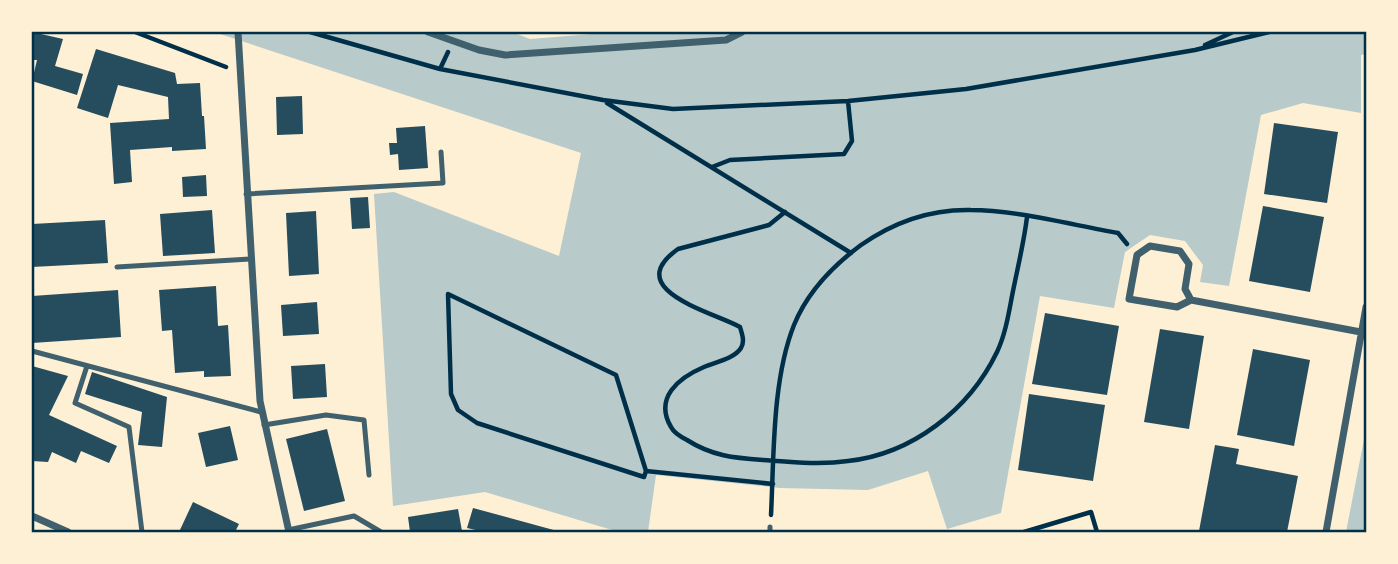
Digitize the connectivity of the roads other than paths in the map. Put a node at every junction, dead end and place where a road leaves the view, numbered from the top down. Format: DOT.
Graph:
graph roads {
  1 [pos="238,32"];
  2 [pos="428,32"];
  3 [pos="742,32"];
  4 [pos="441,152"];
  5 [pos="246,194"];
  6 [pos="250,259"];
  7 [pos="117,267"];
  8 [pos="1191,300"];
  9 [pos="1367,307"];
  10 [pos="1364,333"];
  11 [pos="32,351"];
  12 [pos="87,366"];
  13 [pos="261,412"];
  14 [pos="264,425"];
  15 [pos="369,475"];
  16 [pos="32,516"];
  17 [pos="289,531"];
  18 [pos="68,533"];
  19 [pos="142,533"];
  20 [pos="381,533"];
  21 [pos="1326,533"];
  1 -- 5 [label="street"];
  2 -- 3 [label="street"];
  4 -- 5 [label="lane"];
  5 -- 6 [label="street"];
  6 -- 7 [label="lane"];
  6 -- 13 [label="street"];
  8 -- 8 [label="street"];
  8 -- 10 [label="street"];
  9 -- 10 [label="street"];
  10 -- 21 [label="street"];
  11 -- 12 [label="lane"];
  12 -- 13 [label="lane"];
  12 -- 19 [label="lane"];
  13 -- 14 [label="street"];
  14 -- 15 [label="lane"];
  14 -- 17 [label="street"];
  16 -- 18 [label="street"];
  17 -- 20 [label="lane"];
}
